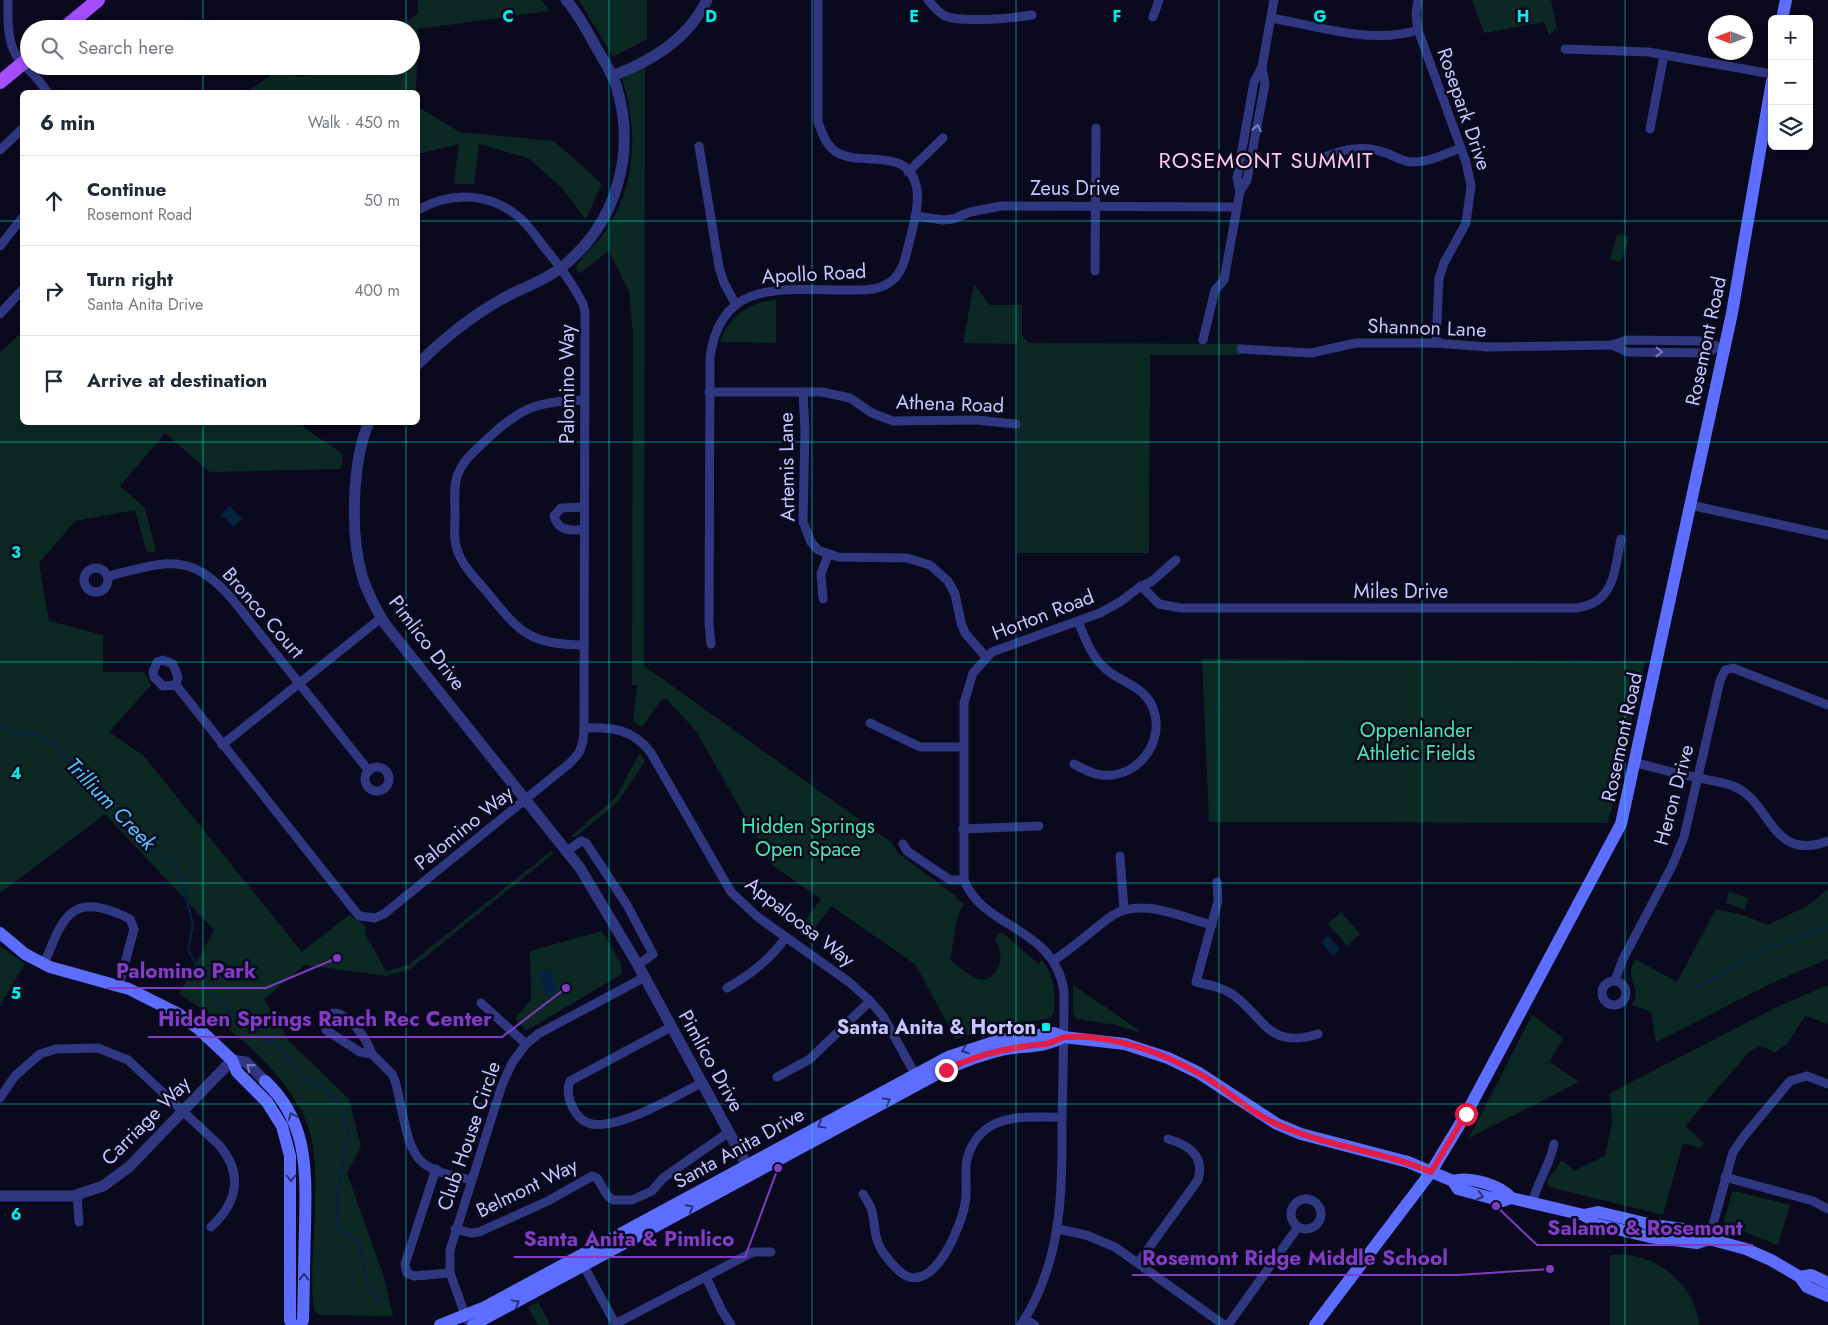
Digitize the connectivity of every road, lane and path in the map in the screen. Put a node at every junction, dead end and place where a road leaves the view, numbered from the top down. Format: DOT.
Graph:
graph roads {
  1 [pos="8,0"];
  2 [pos="98,0"];
  3 [pos="566,0"];
  4 [pos="707,0"];
  5 [pos="818,0"];
  6 [pos="928,0"];
  7 [pos="1159,0"];
  8 [pos="1274,0"];
  9 [pos="1418,0"];
  10 [pos="1786,0"];
  11 [pos="1032,15"];
  12 [pos="1783,15"];
  13 [pos="1154,17"];
  14 [pos="1271,18"];
  15 [pos="74,20"];
  16 [pos="1418,30"];
  17 [pos="1565,49"];
  18 [pos="1664,55"];
  19 [pos="20,57"];
  20 [pos="20,65"];
  21 [pos="1768,73"];
  22 [pos="36,75"];
  23 [pos="612,76"];
  24 [pos="0,82"];
  25 [pos="46,90"];
  26 [pos="1768,102"];
  27 [pos="1096,128"];
  28 [pos="1650,129"];
  29 [pos="20,131"];
  30 [pos="943,138"];
  31 [pos="698,146"];
  32 [pos="1461,148"];
  33 [pos="0,150"];
  34 [pos="1318,160"];
  35 [pos="908,172"];
  36 [pos="1096,206"];
  37 [pos="1237,206"];
  38 [pos="420,209"];
  39 [pos="915,216"];
  40 [pos="20,221"];
  41 [pos="0,246"];
  42 [pos="561,268"];
  43 [pos="1095,271"];
  44 [pos="20,292"];
  45 [pos="735,303"];
  46 [pos="0,314"];
  47 [pos="1203,340"];
  48 [pos="1436,344"];
  49 [pos="1721,347"];
  50 [pos="1241,349"];
  51 [pos="420,362"];
  52 [pos="709,392"];
  53 [pos="803,392"];
  54 [pos="585,400"];
  55 [pos="1016,424"];
  56 [pos="368,425"];
  57 [pos="1690,505"];
  58 [pos="584,507"];
  59 [pos="584,530"];
  60 [pos="1828,535"];
  61 [pos="1621,539"];
  62 [pos="828,555"];
  63 [pos="1176,560"];
  64 [pos="109,576"];
  65 [pos="1142,586"];
  66 [pos="823,599"];
  67 [pos="381,618"];
  68 [pos="1078,621"];
  69 [pos="711,644"];
  70 [pos="584,645"];
  71 [pos="986,657"];
  72 [pos="300,683"];
  73 [pos="176,685"];
  74 [pos="1828,705"];
  75 [pos="870,723"];
  76 [pos="584,728"];
  77 [pos="222,745"];
  78 [pos="963,748"];
  79 [pos="1636,763"];
  80 [pos="1074,764"];
  81 [pos="369,771"];
  82 [pos="1698,778"];
  83 [pos="527,800"];
  84 [pos="1038,826"];
  85 [pos="963,830"];
  86 [pos="1828,841"];
  87 [pos="903,844"];
  88 [pos="566,852"];
  89 [pos="1120,856"];
  90 [pos="964,880"];
  91 [pos="1217,882"];
  92 [pos="1124,910"];
  93 [pos="1212,925"];
  94 [pos="0,933"];
  95 [pos="786,938"];
  96 [pos="1054,960"];
  97 [pos="44,964"];
  98 [pos="638,965"];
  99 [pos="645,977"];
  100 [pos="1615,980"];
  101 [pos="119,986"];
  102 [pos="727,988"];
  103 [pos="870,1001"];
  104 [pos="481,1004"];
  105 [pos="671,1027"];
  106 [pos="1318,1034"];
  107 [pos="1063,1037"];
  108 [pos="526,1044"];
  109 [pos="372,1054"];
  110 [pos="232,1060"];
  111 [pos="915,1074"];
  112 [pos="776,1078"];
  113 [pos="265,1081"];
  114 [pos="702,1083"];
  115 [pos="1828,1084"];
  116 [pos="0,1098"];
  117 [pos="183,1112"];
  118 [pos="1062,1117"];
  119 [pos="729,1132"];
  120 [pos="1168,1139"];
  121 [pos="1554,1144"];
  122 [pos="749,1169"];
  123 [pos="436,1170"];
  124 [pos="1431,1172"];
  125 [pos="1725,1177"];
  126 [pos="471,1180"];
  127 [pos="863,1194"];
  128 [pos="77,1195"];
  129 [pos="0,1196"];
  130 [pos="1532,1203"];
  131 [pos="1828,1209"];
  132 [pos="79,1222"];
  133 [pos="211,1227"];
  134 [pos="1298,1227"];
  135 [pos="455,1229"];
  136 [pos="1058,1229"];
  137 [pos="1709,1239"];
  138 [pos="771,1252"];
  139 [pos="581,1262"];
  140 [pos="1138,1263"];
  141 [pos="450,1273"];
  142 [pos="706,1276"];
  143 [pos="1800,1277"];
  144 [pos="1828,1283"];
  145 [pos="1828,1296"];
  146 [pos="469,1322"];
  147 [pos="1023,1322"];
  148 [pos="292,1325"];
  149 [pos="301,1325"];
  150 [pos="440,1325"];
  151 [pos="616,1325"];
  152 [pos="731,1325"];
  153 [pos="1036,1325"];
  154 [pos="1224,1325"];
  155 [pos="1228,1325"];
  156 [pos="1315,1325"];
  1 -- 19 [label="street"];
  2 -- 15 [label="main road"];
  3 -- 23 [label="street"];
  4 -- 23 [label="street"];
  5 -- 35 [label="street"];
  6 -- 11 [label="street"];
  7 -- 13 [label="street"];
  8 -- 14 [label="street"];
  9 -- 16 [label="street, Rosepark Drive"];
  10 -- 12 [label="main road"];
  14 -- 16 [label="street"];
  14 -- 37 [label="street"];
  16 -- 32 [label="street, Rosepark Drive"];
  17 -- 18 [label="street"];
  18 -- 21 [label="street"];
  18 -- 28 [label="street"];
  20 -- 24 [label="main road"];
  22 -- 25 [label="street"];
  23 -- 42 [label="street"];
  26 -- 49 [label="main road, Rosemont Road"];
  27 -- 36 [label="street"];
  29 -- 33 [label="street"];
  30 -- 35 [label="street"];
  31 -- 45 [label="street"];
  32 -- 34 [label="street"];
  32 -- 48 [label="street, Rosepark Drive"];
  35 -- 39 [label="street, Apollo Road"];
  36 -- 37 [label="street, Zeus Drive"];
  36 -- 39 [label="street, Zeus Drive"];
  36 -- 43 [label="street"];
  37 -- 47 [label="street"];
  38 -- 42 [label="street, Palomino Way"];
  39 -- 45 [label="street, Apollo Road"];
  40 -- 41 [label="street"];
  42 -- 51 [label="street"];
  42 -- 54 [label="street, Palomino Way"];
  44 -- 46 [label="street"];
  45 -- 52 [label="street, Apollo Road"];
  48 -- 49 [label="street, Shannon Lane"];
  48 -- 50 [label="street, Shannon Lane"];
  49 -- 57 [label="main road, Rosemont Road"];
  52 -- 53 [label="street, Athena Road"];
  52 -- 69 [label="street, Apollo Road"];
  53 -- 55 [label="street, Athena Road"];
  53 -- 62 [label="street, Artemis Lane"];
  54 -- 58 [label="street, Palomino Way"];
  54 -- 70 [label="street"];
  56 -- 67 [label="street, Pimlico Drive"];
  57 -- 60 [label="street"];
  57 -- 79 [label="main road, Rosemont Road"];
  58 -- 59 [label="street, Palomino Way"];
  58 -- 59 [label="street"];
  59 -- 70 [label="street, Palomino Way"];
  61 -- 65 [label="street, Miles Drive"];
  62 -- 66 [label="street"];
  62 -- 71 [label="street"];
  63 -- 65 [label="street, Horton Road"];
  64 -- 72 [label="street, Bronco Court"];
  65 -- 68 [label="street, Horton Road"];
  67 -- 72 [label="street"];
  67 -- 83 [label="street, Pimlico Drive"];
  68 -- 71 [label="street, Horton Road"];
  68 -- 80 [label="street"];
  70 -- 76 [label="street, Palomino Way"];
  71 -- 78 [label="street, Horton Road"];
  72 -- 77 [label="street"];
  72 -- 81 [label="street, Bronco Court"];
  73 -- 77 [label="street, Palomino Way"];
  74 -- 82 [label="street, Heron Drive"];
  75 -- 78 [label="street"];
  76 -- 83 [label="street, Palomino Way"];
  76 -- 95 [label="street, Appaloosa Way"];
  77 -- 83 [label="street, Palomino Way"];
  78 -- 85 [label="street, Horton Road"];
  79 -- 82 [label="street"];
  79 -- 124 [label="main road, Rosemont Road"];
  82 -- 86 [label="street"];
  82 -- 100 [label="street, Heron Drive"];
  83 -- 88 [label="street, Pimlico Drive"];
  84 -- 85 [label="street"];
  85 -- 90 [label="street, Horton Road"];
  87 -- 90 [label="street"];
  88 -- 98 [label="street, Pimlico Drive"];
  88 -- 98 [label="street"];
  89 -- 92 [label="street"];
  90 -- 96 [label="street"];
  91 -- 93 [label="street"];
  92 -- 93 [label="street"];
  92 -- 96 [label="street"];
  93 -- 106 [label="street"];
  94 -- 97 [label="main road"];
  95 -- 102 [label="street"];
  95 -- 103 [label="street, Appaloosa Way"];
  96 -- 107 [label="street"];
  97 -- 101 [label="main road"];
  97 -- 101 [label="street"];
  98 -- 99 [label="street, Pimlico Drive"];
  99 -- 105 [label="street, Pimlico Drive"];
  99 -- 108 [label="street, Club House Circle"];
  101 -- 110 [label="main road"];
  103 -- 111 [label="street, Appaloosa Way"];
  103 -- 112 [label="street"];
  104 -- 108 [label="street"];
  105 -- 114 [label="street, Pimlico Drive"];
  105 -- 114 [label="street"];
  107 -- 111 [label="main road, Santa Anita Drive, one-way"];
  107 -- 118 [label="street"];
  122 -- 107 [label="main road, Santa Anita Drive, one-way"];
  107 -- 124 [label="main road, Santa Anita Drive"];
  108 -- 126 [label="street, Club House Circle"];
  109 -- 109 [label="street"];
  109 -- 123 [label="street"];
  113 -- 110 [label="street, one-way"];
  110 -- 117 [label="street, Carriage Way"];
  110 -- 148 [label="main road, one-way"];
  111 -- 122 [label="main road, Santa Anita Drive, one-way"];
  149 -- 113 [label="main road, one-way"];
  114 -- 119 [label="street, Pimlico Drive"];
  115 -- 125 [label="street"];
  116 -- 117 [label="street"];
  117 -- 128 [label="street, Carriage Way"];
  117 -- 133 [label="street"];
  118 -- 127 [label="street"];
  118 -- 136 [label="street"];
  119 -- 122 [label="street, Pimlico Drive"];
  119 -- 135 [label="street, Belmont Way"];
  120 -- 140 [label="street"];
  121 -- 130 [label="street"];
  122 -- 139 [label="main road, Santa Anita Drive"];
  123 -- 126 [label="street"];
  123 -- 141 [label="street"];
  124 -- 130 [label="main road, Santa Anita Drive"];
  124 -- 156 [label="main road, Rosemont Road"];
  125 -- 131 [label="street"];
  125 -- 137 [label="street"];
  126 -- 135 [label="street, Club House Circle"];
  128 -- 129 [label="street, Carriage Way"];
  128 -- 132 [label="street"];
  130 -- 137 [label="main road, Santa Anita Drive"];
  134 -- 155 [label="street"];
  135 -- 141 [label="street, Club House Circle"];
  136 -- 140 [label="street"];
  136 -- 147 [label="street"];
  137 -- 143 [label="main road, Santa Anita Drive"];
  138 -- 142 [label="street"];
  139 -- 146 [label="main road, Santa Anita Drive"];
  139 -- 151 [label="street"];
  140 -- 154 [label="street"];
  141 -- 146 [label="street, Club House Circle"];
  142 -- 151 [label="street"];
  142 -- 152 [label="street"];
  143 -- 144 [label="main road"];
  143 -- 145 [label="main road"];
  146 -- 150 [label="main road, Santa Anita Drive"];
  147 -- 153 [label="street"];
}
